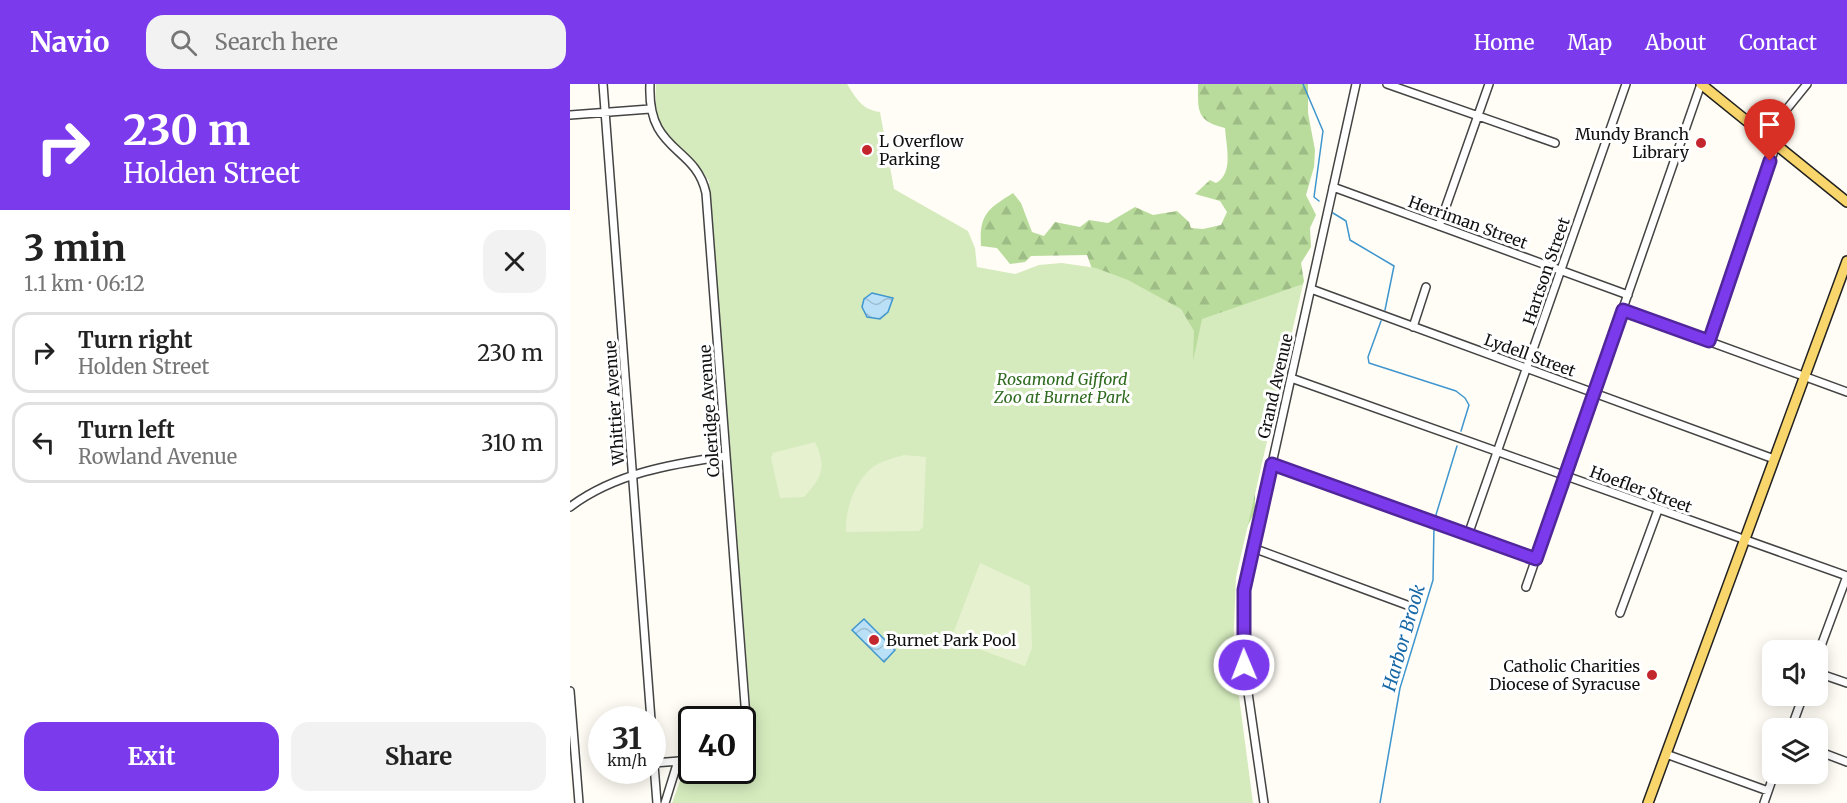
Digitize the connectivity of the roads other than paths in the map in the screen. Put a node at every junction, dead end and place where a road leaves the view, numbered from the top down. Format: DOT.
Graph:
graph roads {
  1 [pos="603,84"];
  2 [pos="650,84"];
  3 [pos="1356,84"];
  4 [pos="1387,84"];
  5 [pos="1413,84"];
  6 [pos="1489,84"];
  7 [pos="1626,84"];
  8 [pos="1701,84"];
  9 [pos="1807,84"];
  10 [pos="1412,92"];
  11 [pos="650,108"];
  12 [pos="605,111"];
  13 [pos="570,115"];
  14 [pos="1478,115"];
  15 [pos="1765,136"];
  16 [pos="1555,143"];
  17 [pos="1776,145"];
  18 [pos="1333,187"];
  19 [pos="1847,202"];
  20 [pos="1439,226"];
  21 [pos="1847,261"];
  22 [pos="1561,271"];
  23 [pos="1426,287"];
  24 [pos="1311,289"];
  25 [pos="1628,295"];
  26 [pos="1623,310"];
  27 [pos="1413,327"];
  28 [pos="1709,341"];
  29 [pos="1526,368"];
  30 [pos="1805,376"];
  31 [pos="1291,378"];
  32 [pos="1847,392"];
  33 [pos="1594,393"];
  34 [pos="1498,452"];
  35 [pos="726,456"];
  36 [pos="1774,459"];
  37 [pos="1272,464"];
  38 [pos="633,475"];
  39 [pos="1564,476"];
  40 [pos="570,507"];
  41 [pos="1658,510"];
  42 [pos="1468,535"];
  43 [pos="1744,540"];
  44 [pos="1253,548"];
  45 [pos="1536,559"];
  46 [pos="1847,576"];
  47 [pos="1526,587"];
  48 [pos="1844,596"];
  49 [pos="1415,608"];
  50 [pos="1620,613"];
  51 [pos="1824,640"];
  52 [pos="1828,676"];
  53 [pos="1847,683"];
  54 [pos="570,691"];
  55 [pos="650,706"];
  56 [pos="745,706"];
  57 [pos="1666,754"];
  58 [pos="1828,755"];
  59 [pos="678,761"];
  60 [pos="666,762"];
  61 [pos="1847,762"];
  62 [pos="656,784"];
  63 [pos="1770,784"];
  64 [pos="1768,790"];
  65 [pos="579,803"];
  66 [pos="657,803"];
  67 [pos="665,803"];
  68 [pos="1264,803"];
  69 [pos="1648,803"];
  70 [pos="1764,803"];
  1 -- 12 [label="street, Whittier Avenue"];
  2 -- 11 [label="street, Coleridge Avenue"];
  3 -- 18 [label="street, Grand Avenue"];
  4 -- 10 [label="street"];
  5 -- 10 [label="street"];
  6 -- 14 [label="street"];
  7 -- 22 [label="street, Hartson Street"];
  8 -- 15 [label="main road"];
  8 -- 25 [label="street"];
  9 -- 15 [label="street"];
  10 -- 14 [label="street"];
  11 -- 12 [label="street"];
  11 -- 35 [label="street, Coleridge Avenue"];
  12 -- 13 [label="street"];
  12 -- 38 [label="street, Whittier Avenue"];
  14 -- 16 [label="street"];
  14 -- 20 [label="street"];
  15 -- 17 [label="main road"];
  17 -- 19 [label="main road"];
  17 -- 28 [label="street"];
  18 -- 20 [label="street, Herriman Street"];
  18 -- 24 [label="street, Grand Avenue"];
  20 -- 22 [label="street, Herriman Street"];
  21 -- 30 [label="main road"];
  22 -- 25 [label="street, Herriman Street"];
  22 -- 29 [label="street, Hartson Street"];
  23 -- 27 [label="street"];
  24 -- 27 [label="street, Lydell Street"];
  24 -- 31 [label="street, Grand Avenue"];
  25 -- 26 [label="street"];
  26 -- 28 [label="street"];
  26 -- 33 [label="street"];
  27 -- 29 [label="street, Lydell Street"];
  28 -- 30 [label="street"];
  29 -- 33 [label="street, Lydell Street"];
  29 -- 34 [label="street, Hartson Street"];
  30 -- 32 [label="street"];
  30 -- 36 [label="main road"];
  31 -- 34 [label="street, Hoefler Street"];
  31 -- 37 [label="street, Grand Avenue"];
  33 -- 36 [label="street, Lydell Street"];
  33 -- 39 [label="street"];
  34 -- 39 [label="street, Hoefler Street"];
  34 -- 42 [label="street, Hartson Street"];
  35 -- 38 [label="street"];
  35 -- 56 [label="street, Coleridge Avenue"];
  36 -- 43 [label="main road"];
  37 -- 42 [label="street"];
  37 -- 44 [label="street, Grand Avenue"];
  38 -- 40 [label="street"];
  38 -- 55 [label="street, Whittier Avenue"];
  39 -- 41 [label="street, Hoefler Street"];
  39 -- 45 [label="street"];
  41 -- 43 [label="street, Hoefler Street"];
  41 -- 50 [label="street"];
  42 -- 45 [label="street"];
  43 -- 46 [label="street, Hoefler Street"];
  43 -- 57 [label="main road"];
  44 -- 49 [label="street"];
  44 -- 68 [label="street, Grand Avenue"];
  45 -- 47 [label="street"];
  46 -- 48 [label="street"];
  48 -- 51 [label="street"];
  52 -- 53 [label="street"];
  54 -- 65 [label="street"];
  57 -- 64 [label="street"];
  57 -- 69 [label="main road"];
  58 -- 61 [label="street"];
  59 -- 60 [label="street"];
  59 -- 67 [label="street"];
  62 -- 66 [label="street"];
  63 -- 64 [label="street"];
  64 -- 70 [label="street"];
}
